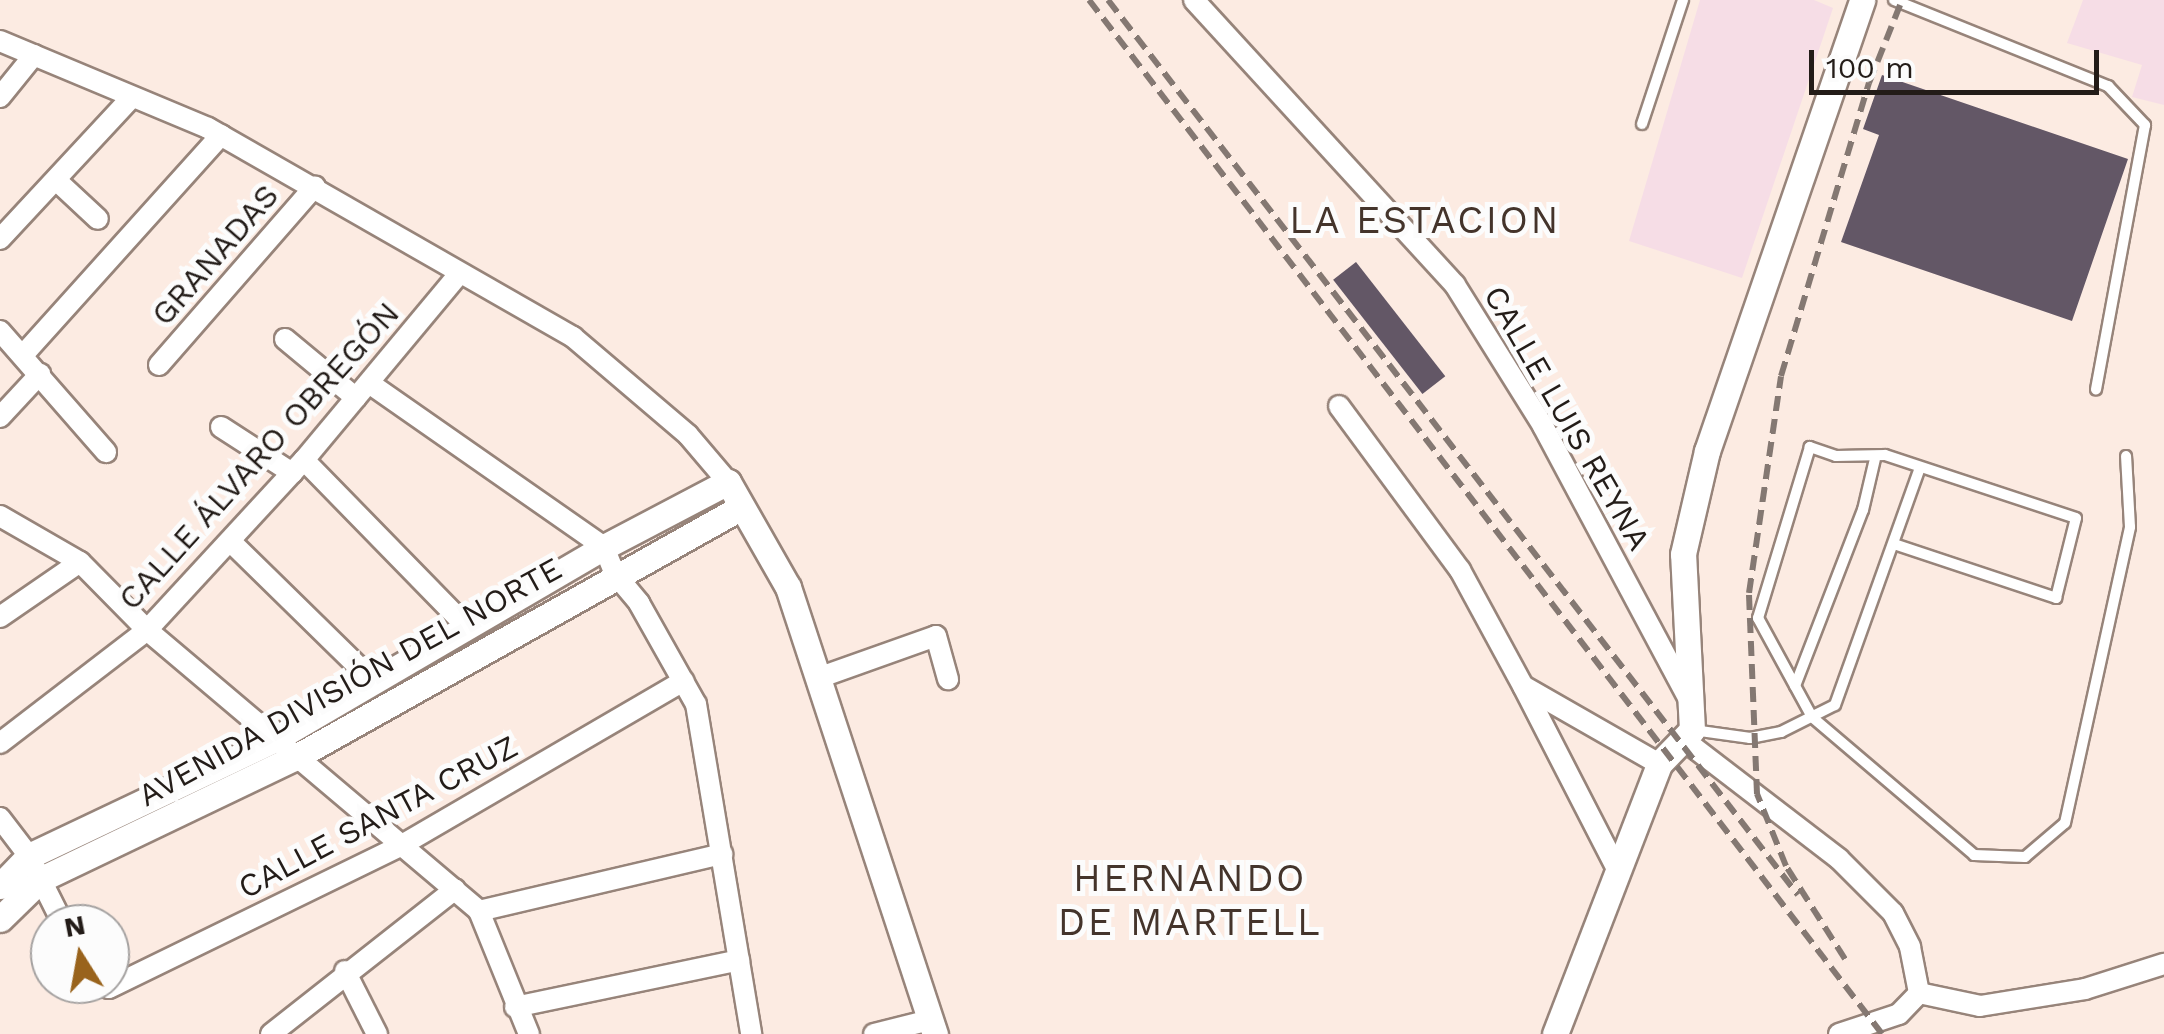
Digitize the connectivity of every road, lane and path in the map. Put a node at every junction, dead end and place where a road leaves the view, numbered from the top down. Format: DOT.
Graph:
graph roads {
  1 [pos="1194,0"];
  2 [pos="1683,0"];
  3 [pos="1862,0"];
  4 [pos="1894,0"];
  5 [pos="0,42"];
  6 [pos="34,55"];
  7 [pos="0,97"];
  8 [pos="132,98"];
  9 [pos="1642,124"];
  10 [pos="221,135"];
  11 [pos="56,180"];
  12 [pos="316,186"];
  13 [pos="98,219"];
  14 [pos="0,239"];
  15 [pos="459,274"];
  16 [pos="0,331"];
  17 [pos="285,338"];
  18 [pos="23,354"];
  19 [pos="159,365"];
  20 [pos="40,374"];
  21 [pos="2096,389"];
  22 [pos="362,390"];
  23 [pos="1339,406"];
  24 [pos="0,417"];
  25 [pos="221,427"];
  26 [pos="106,452"];
  27 [pos="2126,456"];
  28 [pos="1875,459"];
  29 [pos="298,466"];
  30 [pos="1919,470"];
  31 [pos="728,482"];
  32 [pos="738,508"];
  33 [pos="0,516"];
  34 [pos="230,541"];
  35 [pos="1897,545"];
  36 [pos="604,547"];
  37 [pos="80,562"];
  38 [pos="615,574"];
  39 [pos="0,617"];
  40 [pos="467,627"];
  41 [pos="147,630"];
  42 [pos="818,678"];
  43 [pos="948,679"];
  44 [pos="372,680"];
  45 [pos="683,681"];
  46 [pos="1523,686"];
  47 [pos="1795,686"];
  48 [pos="1812,717"];
  49 [pos="1690,727"];
  50 [pos="0,743"];
  51 [pos="285,748"];
  52 [pos="1658,764"];
  53 [pos="0,818"];
  54 [pos="400,846"];
  55 [pos="722,854"];
  56 [pos="35,867"];
  57 [pos="1619,873"];
  58 [pos="0,886"];
  59 [pos="455,889"];
  60 [pos="53,904"];
  61 [pos="479,911"];
  62 [pos="0,919"];
  63 [pos="739,960"];
  64 [pos="2164,964"];
  65 [pos="345,972"];
  66 [pos="130,977"];
  67 [pos="1919,993"];
  68 [pos="515,1007"];
  69 [pos="932,1027"];
  70 [pos="271,1034"];
  71 [pos="376,1034"];
  72 [pos="528,1034"];
  73 [pos="750,1034"];
  74 [pos="874,1034"];
  75 [pos="1555,1034"];
  76 [pos="1840,1034"];
  1 -- 49 [label="street, CALLE LUIS REYNA"];
  2 -- 9 [label="lane"];
  3 -- 49 [label="street"];
  4 -- 21 [label="lane"];
  5 -- 6 [label="street"];
  6 -- 7 [label="street"];
  6 -- 8 [label="street"];
  8 -- 10 [label="street"];
  8 -- 11 [label="street"];
  10 -- 12 [label="street"];
  10 -- 18 [label="street"];
  11 -- 13 [label="street"];
  11 -- 14 [label="street"];
  12 -- 15 [label="street"];
  12 -- 19 [label="street, GRANADAS"];
  15 -- 22 [label="street, CALLE ÁLVARO OBREGÓN"];
  15 -- 31 [label="street"];
  16 -- 18 [label="street"];
  17 -- 22 [label="street"];
  18 -- 20 [label="street"];
  20 -- 24 [label="street"];
  20 -- 26 [label="street"];
  22 -- 29 [label="street, CALLE ÁLVARO OBREGÓN"];
  22 -- 36 [label="street"];
  23 -- 46 [label="street"];
  25 -- 29 [label="street"];
  27 -- 48 [label="lane"];
  28 -- 30 [label="lane"];
  28 -- 47 [label="lane"];
  28 -- 47 [label="lane"];
  29 -- 34 [label="street, CALLE ÁLVARO OBREGÓN"];
  29 -- 40 [label="street"];
  30 -- 35 [label="lane"];
  30 -- 35 [label="lane"];
  31 -- 32 [label="street"];
  31 -- 36 [label="street, AVENIDA DIVISIÓN DEL NORTE"];
  32 -- 38 [label="street, AVENIDA DIVISIÓN DEL NORTE"];
  32 -- 42 [label="street"];
  33 -- 37 [label="street"];
  34 -- 41 [label="street, CALLE ÁLVARO OBREGÓN"];
  34 -- 44 [label="street"];
  35 -- 48 [label="lane"];
  36 -- 38 [label="street"];
  36 -- 40 [label="street, AVENIDA DIVISIÓN DEL NORTE"];
  37 -- 39 [label="street"];
  37 -- 41 [label="street"];
  38 -- 45 [label="street"];
  38 -- 51 [label="street, AVENIDA DIVISIÓN DEL NORTE"];
  40 -- 44 [label="street, AVENIDA DIVISIÓN DEL NORTE"];
  41 -- 50 [label="street, CALLE ÁLVARO OBREGÓN"];
  41 -- 51 [label="street"];
  42 -- 43 [label="street"];
  42 -- 69 [label="street"];
  44 -- 51 [label="street, AVENIDA DIVISIÓN DEL NORTE"];
  45 -- 54 [label="street, CALLE SANTA CRUZ"];
  45 -- 55 [label="street"];
  46 -- 52 [label="street"];
  46 -- 57 [label="street"];
  47 -- 48 [label="lane"];
  48 -- 49 [label="lane"];
  49 -- 52 [label="street"];
  49 -- 67 [label="street, CALLE LUIS REYNA"];
  51 -- 54 [label="street"];
  51 -- 56 [label="street, AVENIDA DIVISIÓN DEL NORTE"];
  52 -- 57 [label="street"];
  53 -- 56 [label="street"];
  54 -- 59 [label="street"];
  54 -- 66 [label="street, CALLE SANTA CRUZ"];
  55 -- 61 [label="street"];
  55 -- 63 [label="street"];
  56 -- 58 [label="street, AVENIDA DIVISIÓN DEL NORTE"];
  56 -- 60 [label="street"];
  56 -- 62 [label="street, AVENIDA DIVISIÓN DEL NORTE"];
  57 -- 75 [label="street"];
  59 -- 61 [label="street"];
  59 -- 65 [label="street"];
  61 -- 68 [label="street"];
  63 -- 68 [label="street"];
  63 -- 73 [label="street"];
  64 -- 67 [label="street"];
  65 -- 70 [label="street"];
  65 -- 71 [label="street"];
  67 -- 76 [label="street"];
  68 -- 72 [label="street"];
  69 -- 74 [label="street"];
}
